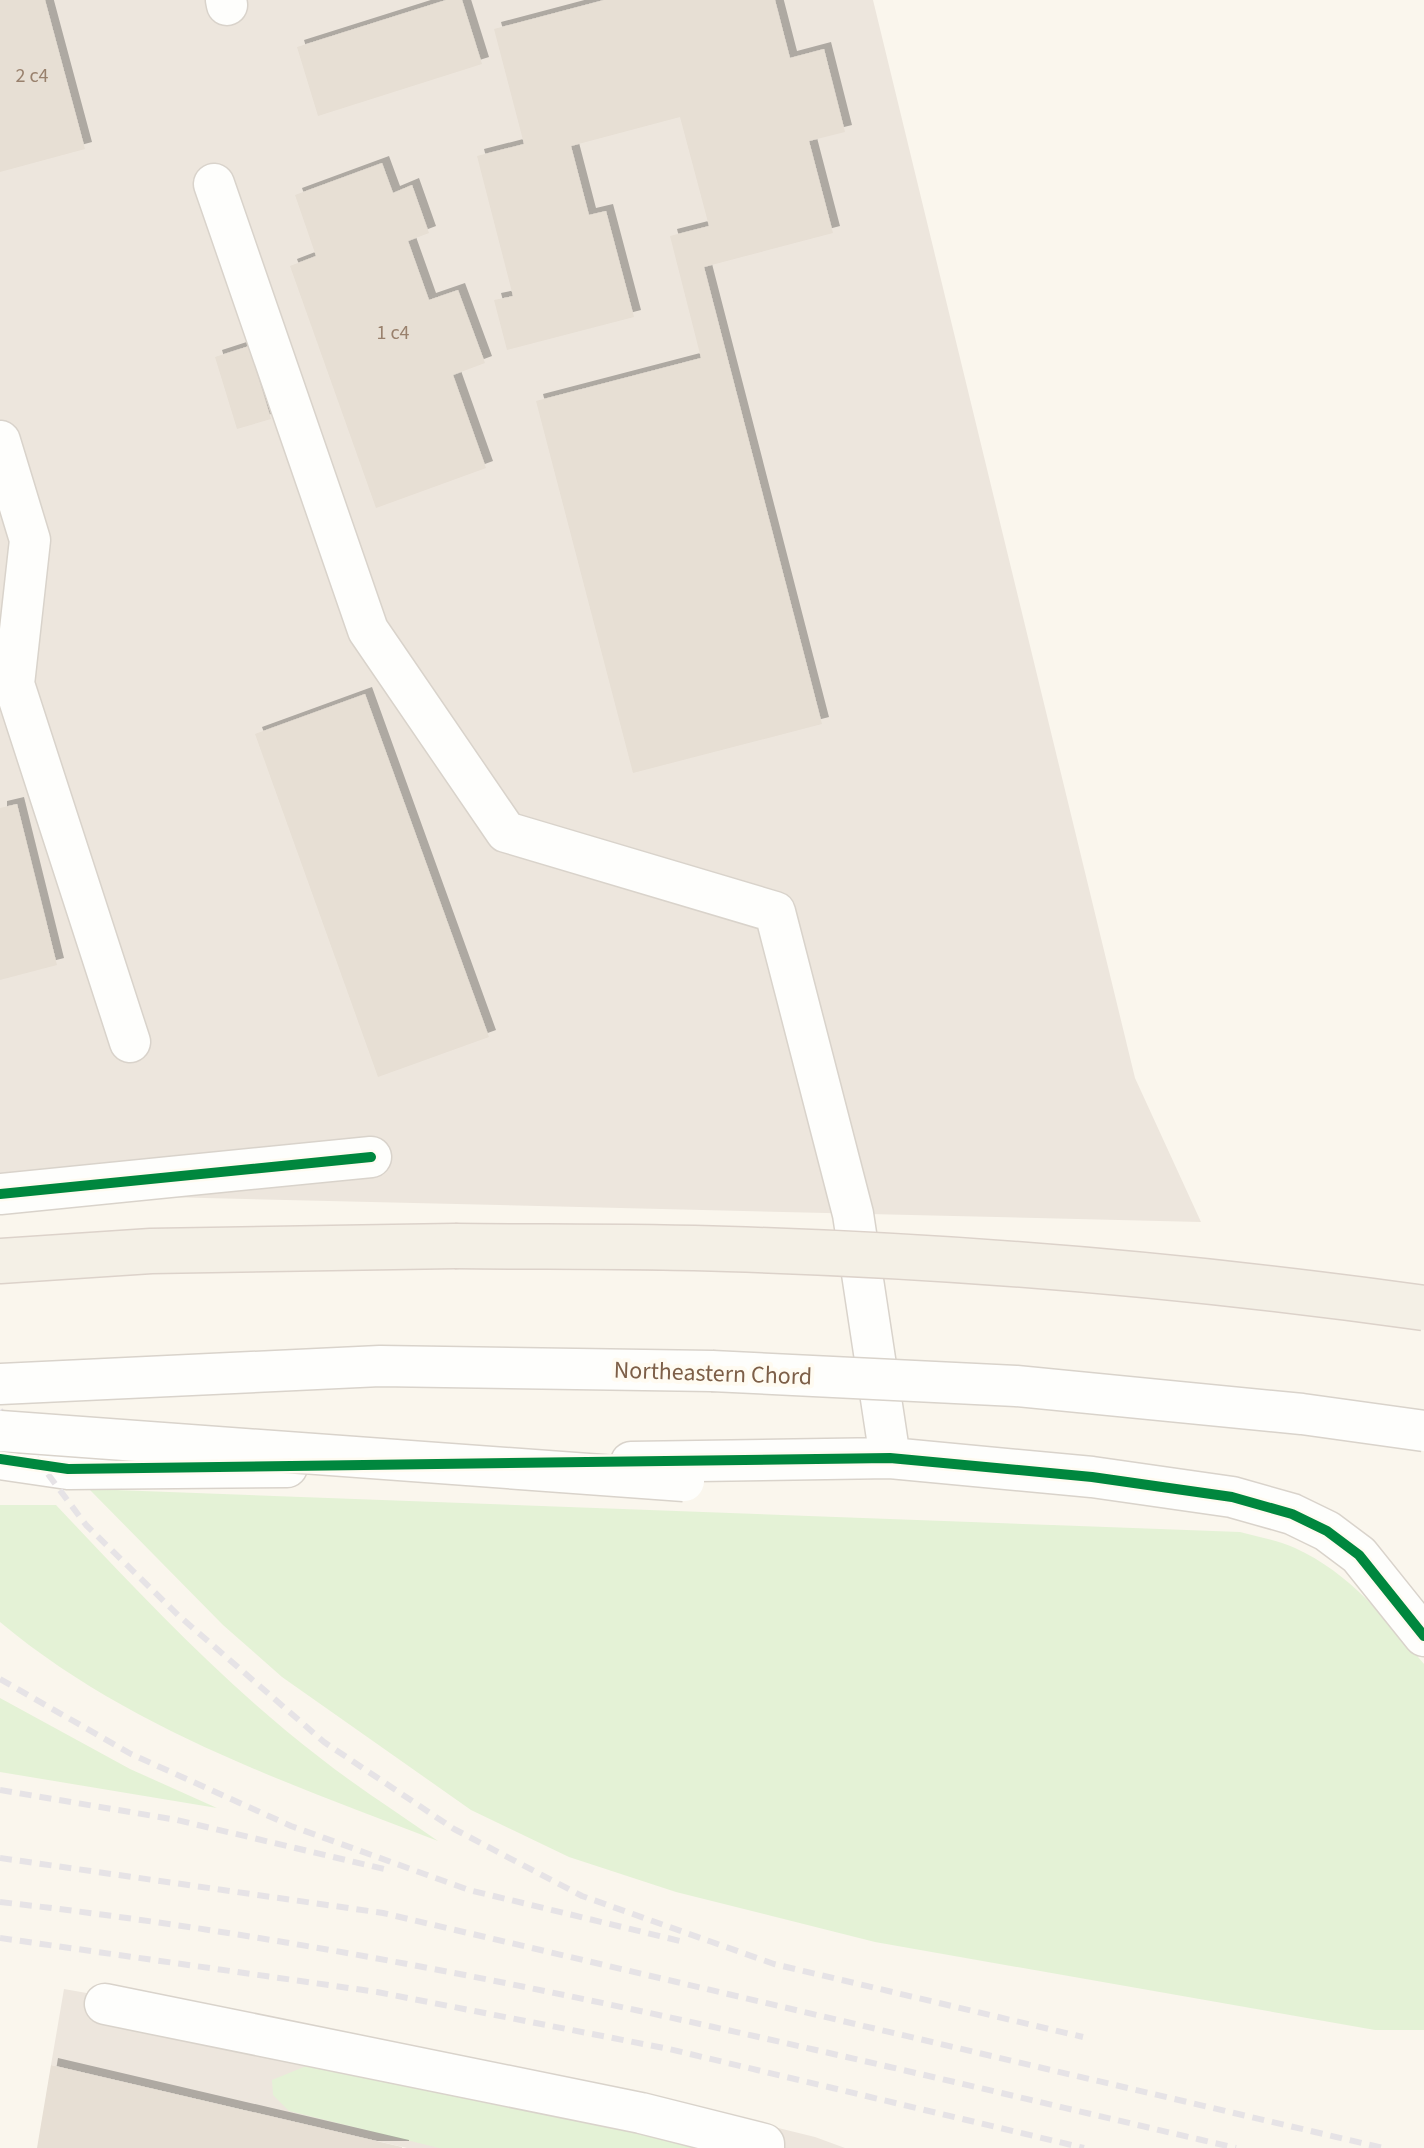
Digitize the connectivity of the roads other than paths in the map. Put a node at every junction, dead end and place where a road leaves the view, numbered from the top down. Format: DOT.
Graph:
graph roads {
  1 [pos="214,184"];
  2 [pos="0,441"];
  3 [pos="130,1042"];
  4 [pos="371,1157"];
  5 [pos="0,1194"];
  6 [pos="0,1261"];
  7 [pos="1424,1308"];
  8 [pos="0,1384"];
  9 [pos="0,1431"];
  10 [pos="1424,1431"];
  11 [pos="890,1458"];
  12 [pos="0,1459"];
  13 [pos="684,1481"];
  14 [pos="1424,1636"];
  15 [pos="105,2004"];
  16 [pos="764,2148"];
  1 -- 11 [label="street"];
  2 -- 3 [label="street"];
  4 -- 5 [label="street"];
  6 -- 7 [label="main road, bridge"];
  8 -- 10 [label="street, Northeastern Chord, bridge"];
  9 -- 13 [label="street, bridge"];
  11 -- 12 [label="street"];
  11 -- 14 [label="street"];
  15 -- 16 [label="street"];
}
